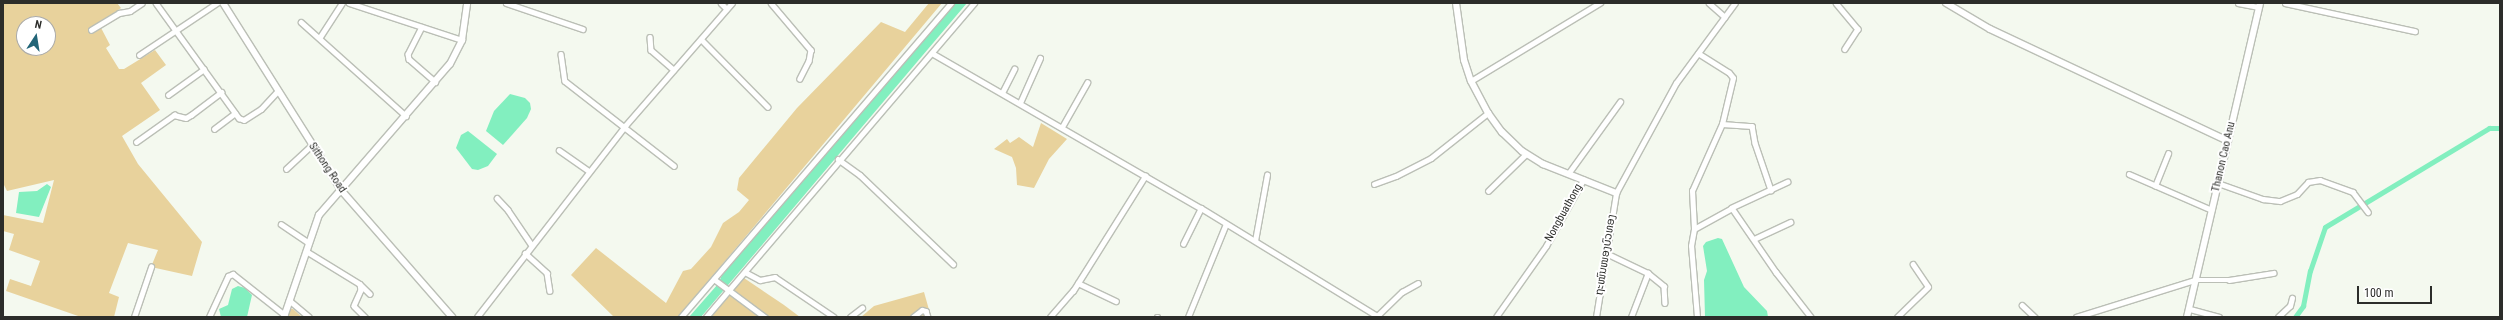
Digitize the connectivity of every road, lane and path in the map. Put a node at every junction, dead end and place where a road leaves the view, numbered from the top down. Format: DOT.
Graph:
graph roads {
  1 [pos="142,3"];
  2 [pos="156,3"];
  3 [pos="217,3"];
  4 [pos="223,3"];
  5 [pos="342,3"];
  6 [pos="349,3"];
  7 [pos="467,3"];
  8 [pos="506,3"];
  9 [pos="721,3"];
  10 [pos="732,3"];
  11 [pos="771,3"];
  12 [pos="951,3"];
  13 [pos="974,3"];
  14 [pos="1456,3"];
  15 [pos="1600,3"];
  16 [pos="1708,3"];
  17 [pos="1735,3"];
  18 [pos="1836,3"];
  19 [pos="1946,3"];
  20 [pos="2238,3"];
  21 [pos="2285,3"];
  22 [pos="2259,5"];
  23 [pos="726,9"];
  24 [pos="1724,17"];
  25 [pos="301,22"];
  26 [pos="422,27"];
  27 [pos="583,29"];
  28 [pos="91,30"];
  29 [pos="177,31"];
  30 [pos="2415,31"];
  31 [pos="650,36"];
  32 [pos="320,37"];
  33 [pos="701,39"];
  34 [pos="462,40"];
  35 [pos="1844,49"];
  36 [pos="932,53"];
  37 [pos="561,54"];
  38 [pos="1698,54"];
  39 [pos="139,55"];
  40 [pos="1040,58"];
  41 [pos="204,69"];
  42 [pos="1014,69"];
  43 [pos="674,70"];
  44 [pos="800,79"];
  45 [pos="1471,81"];
  46 [pos="434,82"];
  47 [pos="1087,83"];
  48 [pos="278,91"];
  49 [pos="221,92"];
  50 [pos="1002,93"];
  51 [pos="168,95"];
  52 [pos="1620,102"];
  53 [pos="1020,103"];
  54 [pos="768,107"];
  55 [pos="235,113"];
  56 [pos="1488,113"];
  57 [pos="406,116"];
  58 [pos="1722,124"];
  59 [pos="625,126"];
  60 [pos="1062,127"];
  61 [pos="214,129"];
  62 [pos="2228,141"];
  63 [pos="136,142"];
  64 [pos="312,145"];
  65 [pos="559,150"];
  66 [pos="2168,153"];
  67 [pos="1526,154"];
  68 [pos="838,159"];
  69 [pos="674,166"];
  70 [pos="286,169"];
  71 [pos="589,171"];
  72 [pos="1568,174"];
  73 [pos="2129,174"];
  74 [pos="1267,175"];
  75 [pos="1145,176"];
  76 [pos="1582,180"];
  77 [pos="1788,182"];
  78 [pos="2218,183"];
  79 [pos="1374,184"];
  80 [pos="2155,186"];
  81 [pos="341,190"];
  82 [pos="1771,190"];
  83 [pos="1488,191"];
  84 [pos="1616,193"];
  85 [pos="497,198"];
  86 [pos="1201,208"];
  87 [pos="1732,208"];
  88 [pos="2212,210"];
  89 [pos="2368,212"];
  90 [pos="1790,222"];
  91 [pos="281,224"];
  92 [pos="1226,224"];
  93 [pos="1694,229"];
  94 [pos="1754,239"];
  95 [pos="1255,241"];
  96 [pos="308,242"];
  97 [pos="532,244"];
  98 [pos="1183,244"];
  99 [pos="306,251"];
  100 [pos="525,253"];
  101 [pos="1606,253"];
  102 [pos="953,264"];
  103 [pos="1913,265"];
  104 [pos="151,267"];
  105 [pos="745,272"];
  106 [pos="1648,273"];
  107 [pos="2273,274"];
  108 [pos="716,280"];
  109 [pos="2195,280"];
  110 [pos="1078,283"];
  111 [pos="1418,283"];
  112 [pos="362,286"];
  113 [pos="727,289"];
  114 [pos="550,291"];
  115 [pos="370,294"];
  116 [pos="2292,298"];
  117 [pos="290,300"];
  118 [pos="1116,301"];
  119 [pos="1665,303"];
  120 [pos="2022,305"];
  121 [pos="862,308"];
  122 [pos="2189,313"];
  123 [pos="284,316"];
  124 [pos="1377,316"];
  125 [pos="134,317"];
  126 [pos="209,317"];
  127 [pos="309,317"];
  128 [pos="365,317"];
  129 [pos="452,317"];
  130 [pos="477,317"];
  131 [pos="681,317"];
  132 [pos="706,317"];
  133 [pos="765,317"];
  134 [pos="834,317"];
  135 [pos="850,317"];
  136 [pos="912,317"];
  137 [pos="928,317"];
  138 [pos="1050,317"];
  139 [pos="1188,317"];
  140 [pos="1496,317"];
  141 [pos="1596,317"];
  142 [pos="1631,317"];
  143 [pos="1698,317"];
  144 [pos="1811,317"];
  145 [pos="1897,317"];
  146 [pos="2035,317"];
  147 [pos="2076,317"];
  148 [pos="2219,317"];
  149 [pos="2278,317"];
  1 -- 28 [label="street"];
  2 -- 29 [label="street"];
  3 -- 29 [label="street"];
  4 -- 48 [label="street, Sithong Road"];
  5 -- 32 [label="street"];
  6 -- 26 [label="street"];
  7 -- 34 [label="street"];
  8 -- 27 [label="street"];
  9 -- 23 [label="street"];
  10 -- 23 [label="street"];
  11 -- 44 [label="street"];
  12 -- 108 [label="street"];
  13 -- 36 [label="street"];
  14 -- 45 [label="street"];
  15 -- 45 [label="street"];
  16 -- 24 [label="street"];
  17 -- 24 [label="street, ຖະໜົນໜອງບົວທອງ"];
  18 -- 35 [label="street"];
  19 -- 62 [label="street"];
  20 -- 22 [label="street"];
  21 -- 30 [label="street"];
  22 -- 62 [label="street, Thanon Cao Anu"];
  23 -- 33 [label="street"];
  24 -- 38 [label="street, ຖະໜົນໜອງບົວທອງ"];
  25 -- 32 [label="street"];
  26 -- 34 [label="street"];
  26 -- 46 [label="street"];
  29 -- 39 [label="street"];
  29 -- 41 [label="street"];
  31 -- 43 [label="street"];
  32 -- 57 [label="street"];
  33 -- 43 [label="street"];
  33 -- 54 [label="street"];
  34 -- 46 [label="street"];
  36 -- 50 [label="street"];
  36 -- 68 [label="street"];
  37 -- 59 [label="street"];
  38 -- 58 [label="street"];
  38 -- 84 [label="street, ຖະໜົນໜອງບົວທອງ"];
  40 -- 53 [label="street"];
  41 -- 49 [label="street"];
  41 -- 51 [label="street"];
  42 -- 50 [label="street"];
  43 -- 59 [label="street"];
  45 -- 56 [label="street"];
  46 -- 57 [label="street"];
  47 -- 60 [label="street"];
  48 -- 55 [label="street"];
  48 -- 64 [label="street, Sithong Road"];
  49 -- 55 [label="street"];
  49 -- 63 [label="street"];
  50 -- 53 [label="street"];
  52 -- 72 [label="street"];
  53 -- 60 [label="street"];
  55 -- 61 [label="street"];
  56 -- 67 [label="street"];
  56 -- 79 [label="street"];
  57 -- 81 [label="street"];
  58 -- 82 [label="street"];
  58 -- 93 [label="street"];
  59 -- 69 [label="street"];
  59 -- 71 [label="street"];
  60 -- 75 [label="street"];
  62 -- 78 [label="street, Thanon Cao Anu"];
  64 -- 70 [label="street"];
  64 -- 81 [label="street, Sithong Road"];
  65 -- 71 [label="street"];
  66 -- 80 [label="street"];
  67 -- 72 [label="street"];
  67 -- 83 [label="street"];
  68 -- 102 [label="street"];
  68 -- 105 [label="street"];
  71 -- 97 [label="street"];
  72 -- 76 [label="street"];
  73 -- 80 [label="street"];
  74 -- 95 [label="street"];
  75 -- 86 [label="street"];
  75 -- 110 [label="street"];
  76 -- 84 [label="street"];
  76 -- 140 [label="street, Nongbuathong"];
  77 -- 82 [label="street"];
  78 -- 88 [label="street, Thanon Cao Anu"];
  78 -- 89 [label="street"];
  80 -- 88 [label="street"];
  81 -- 96 [label="street"];
  81 -- 129 [label="street, Sithong Road"];
  82 -- 87 [label="street"];
  84 -- 101 [label="street, ຖະໜົນໜອງບົວທອງ"];
  85 -- 97 [label="street"];
  86 -- 92 [label="street"];
  86 -- 98 [label="street"];
  87 -- 93 [label="street"];
  87 -- 94 [label="street"];
  88 -- 109 [label="street, Thanon Cao Anu"];
  90 -- 94 [label="street"];
  91 -- 96 [label="street"];
  92 -- 95 [label="street"];
  92 -- 139 [label="street"];
  93 -- 143 [label="street"];
  94 -- 144 [label="street"];
  95 -- 124 [label="street"];
  96 -- 99 [label="street"];
  97 -- 100 [label="street"];
  99 -- 112 [label="street"];
  99 -- 117 [label="street"];
  100 -- 114 [label="street"];
  100 -- 130 [label="street"];
  101 -- 106 [label="street"];
  101 -- 141 [label="street, ຖະໜົນໜອງບົວທອງ"];
  103 -- 145 [label="street"];
  104 -- 125 [label="street"];
  105 -- 113 [label="street"];
  105 -- 134 [label="street"];
  106 -- 119 [label="street"];
  106 -- 142 [label="street"];
  107 -- 109 [label="street"];
  108 -- 113 [label="street"];
  108 -- 131 [label="street"];
  109 -- 122 [label="street, Thanon Cao Anu"];
  109 -- 147 [label="street"];
  110 -- 118 [label="street"];
  110 -- 138 [label="street"];
  111 -- 124 [label="street"];
  112 -- 115 [label="street"];
  112 -- 128 [label="street"];
  113 -- 132 [label="street"];
  113 -- 133 [label="street"];
  116 -- 149 [label="street"];
  117 -- 123 [label="street"];
  117 -- 127 [label="street"];
  120 -- 146 [label="street"];
  121 -- 135 [label="street"];
  122 -- 148 [label="street"];
  123 -- 126 [label="street"];
  136 -- 137 [label="street"];
}
